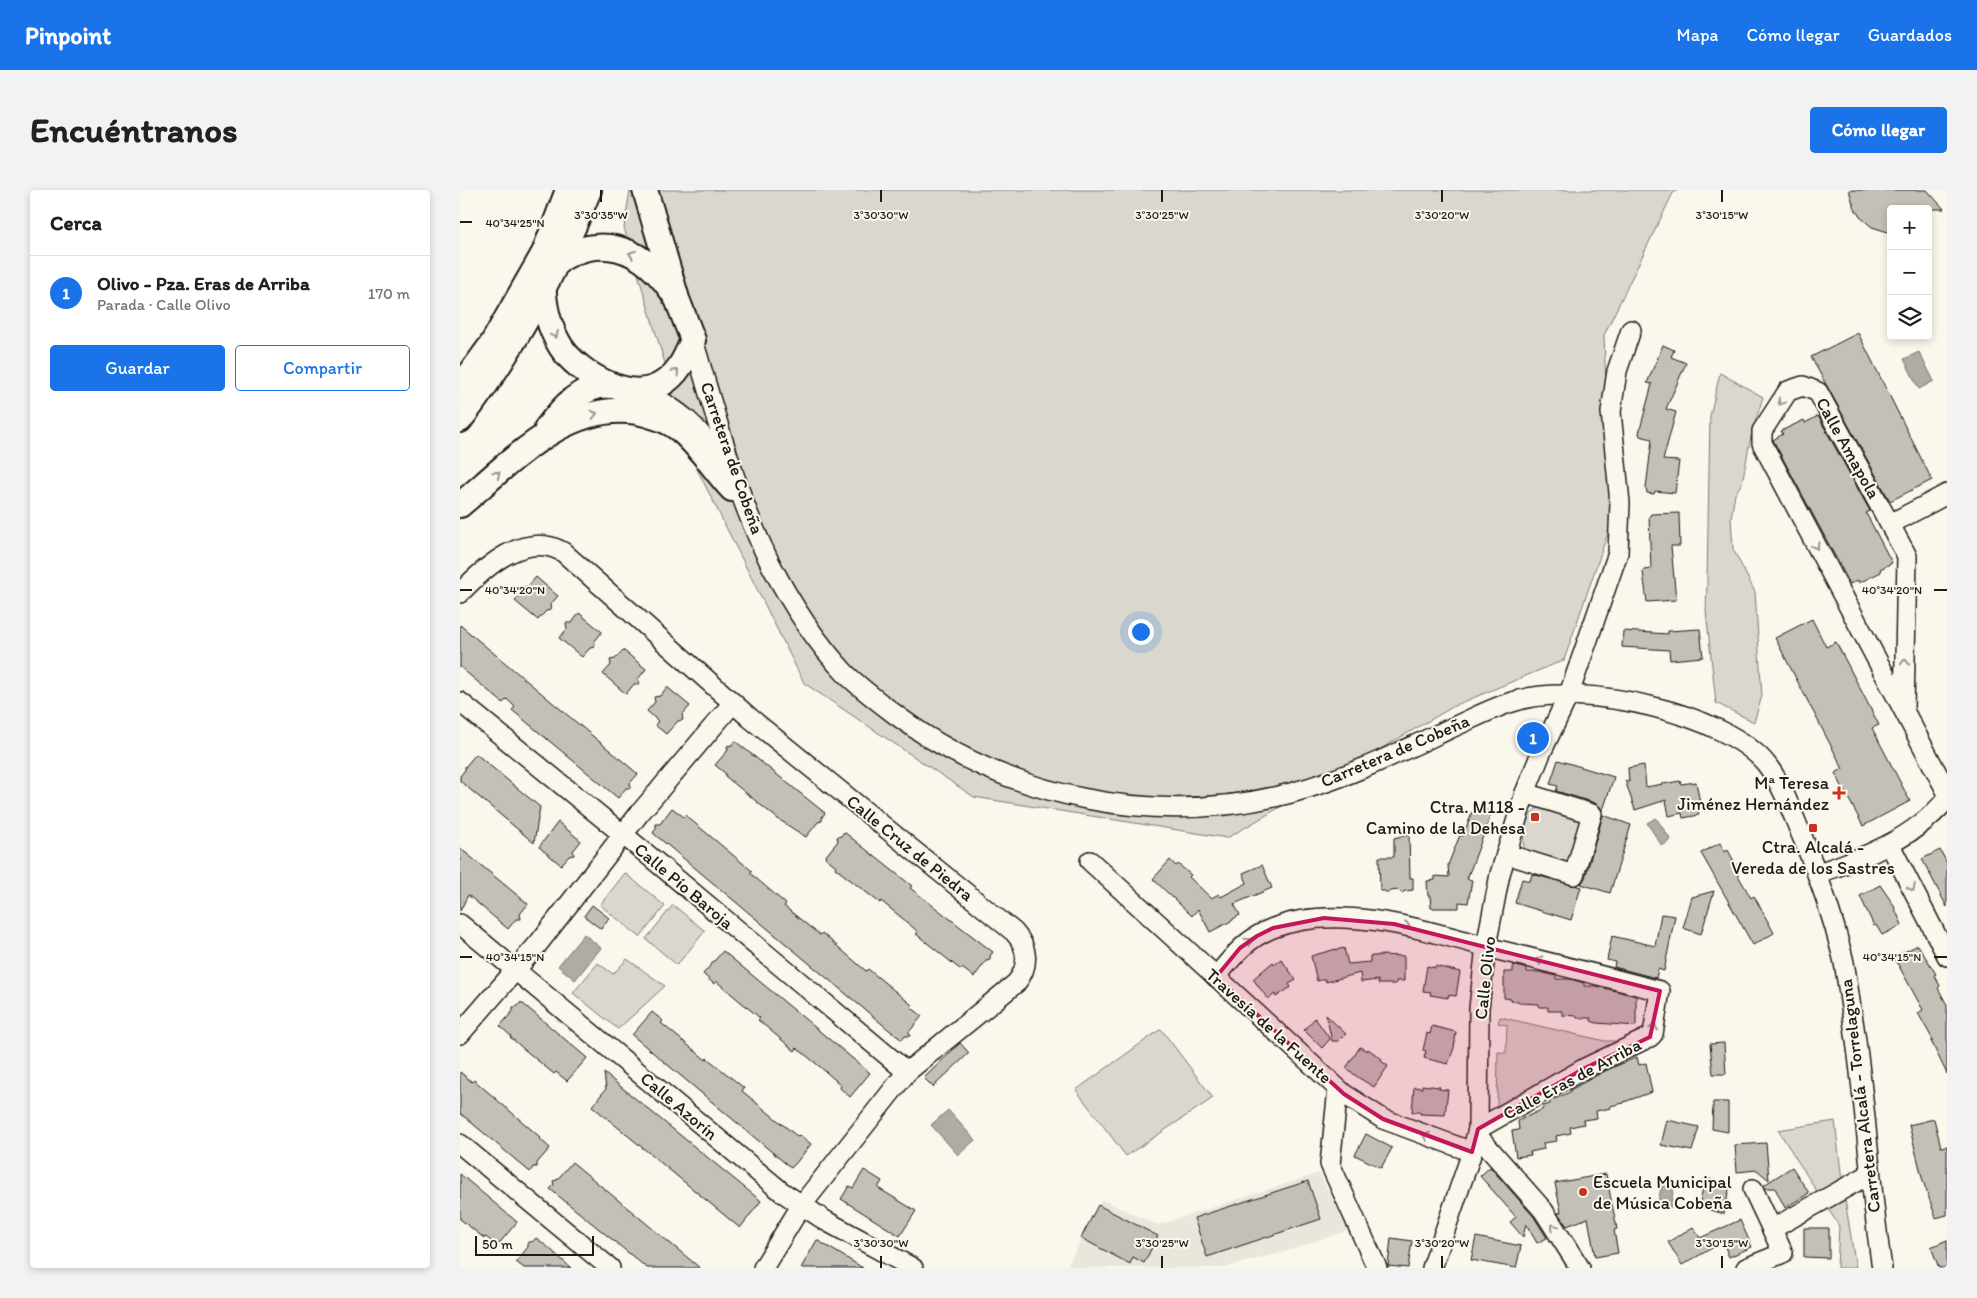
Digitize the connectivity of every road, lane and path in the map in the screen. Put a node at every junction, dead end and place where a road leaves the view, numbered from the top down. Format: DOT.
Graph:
graph roads {
  1 [pos="568,190"];
  2 [pos="579,190"];
  3 [pos="588,190"];
  4 [pos="645,190"];
  5 [pos="548,273"];
  6 [pos="677,299"];
  7 [pos="1631,330"];
  8 [pos="692,340"];
  9 [pos="613,386"];
  10 [pos="460,388"];
  11 [pos="645,391"];
  12 [pos="460,396"];
  13 [pos="460,420"];
  14 [pos="535,443"];
  15 [pos="732,489"];
  16 [pos="1947,494"];
  17 [pos="460,504"];
  18 [pos="746,511"];
  19 [pos="1890,524"];
  20 [pos="460,592"];
  21 [pos="1569,694"];
  22 [pos="460,702"];
  23 [pos="733,703"];
  24 [pos="1904,710"];
  25 [pos="1947,792"];
  26 [pos="1525,794"];
  27 [pos="1947,799"];
  28 [pos="623,835"];
  29 [pos="1890,845"];
  30 [pos="1506,854"];
  31 [pos="1090,861"];
  32 [pos="1818,873"];
  33 [pos="460,924"];
  34 [pos="1486,946"];
  35 [pos="1947,956"];
  36 [pos="515,970"];
  37 [pos="1216,977"];
  38 [pos="460,1034"];
  39 [pos="906,1072"];
  40 [pos="1338,1089"];
  41 [pos="1475,1139"];
  42 [pos="460,1144"];
  43 [pos="1870,1174"];
  44 [pos="1753,1189"];
  45 [pos="801,1206"];
  46 [pos="1772,1229"];
  47 [pos="610,1268"];
  48 [pos="763,1268"];
  49 [pos="913,1268"];
  50 [pos="1377,1268"];
  51 [pos="1432,1268"];
  52 [pos="1580,1268"];
  53 [pos="1746,1268"];
  54 [pos="1882,1268"];
  1 -- 10 [label="main road"];
  2 -- 5 [label="main road"];
  3 -- 5 [label="main road"];
  4 -- 6 [label="main road"];
  6 -- 5 [label="main road, one-way"];
  5 -- 9 [label="main road, one-way"];
  5 -- 12 [label="main road"];
  5 -- 13 [label="main road"];
  6 -- 8 [label="main road"];
  7 -- 21 [label="street, Calle Olivo"];
  11 -- 8 [label="main road, one-way"];
  8 -- 18 [label="street, Carretera de Cobeña"];
  9 -- 11 [label="main road"];
  9 -- 14 [label="main road"];
  11 -- 15 [label="street"];
  14 -- 15 [label="main road, one-way"];
  17 -- 14 [label="main road, one-way"];
  15 -- 18 [label="street"];
  16 -- 19 [label="street"];
  18 -- 21 [label="street, Carretera de Cobeña"];
  24 -- 19 [label="street, Calle Amapola, one-way"];
  19 -- 24 [label="street, Calle Amapola, one-way"];
  20 -- 23 [label="street, Calle Cruz de Piedra"];
  21 -- 26 [label="street, Calle Olivo"];
  21 -- 32 [label="street, Carretera Alcalá - Torrelaguna"];
  22 -- 28 [label="street, Calle Pío Baroja"];
  23 -- 28 [label="street"];
  23 -- 39 [label="street, Calle Cruz de Piedra"];
  24 -- 25 [label="street, Calle Amapola"];
  26 -- 30 [label="street, Calle Olivo"];
  26 -- 30 [label="street"];
  27 -- 29 [label="street"];
  28 -- 36 [label="street"];
  28 -- 39 [label="street, Calle Pío Baroja"];
  29 -- 32 [label="street"];
  29 -- 35 [label="street, one-way"];
  30 -- 34 [label="street, Calle Olivo"];
  31 -- 37 [label="street, Travesía de la Fuente"];
  32 -- 43 [label="street, Carretera Alcalá - Torrelaguna"];
  33 -- 36 [label="street, Calle Azorín"];
  37 -- 34 [label="street, one-way"];
  34 -- 41 [label="street, Calle Olivo"];
  41 -- 34 [label="street, Calle Eras de Arriba, one-way"];
  36 -- 38 [label="street"];
  36 -- 45 [label="street, Calle Azorín"];
  37 -- 40 [label="street, Travesía de la Fuente"];
  39 -- 45 [label="street, Calle Cruz de Piedra"];
  41 -- 40 [label="street, Travesía de la Fuente, one-way"];
  40 -- 50 [label="street"];
  41 -- 51 [label="street, Calle Olivo"];
  52 -- 41 [label="street, one-way"];
  42 -- 47 [label="street"];
  43 -- 46 [label="street"];
  43 -- 54 [label="street, Carretera Alcalá - Torrelaguna"];
  44 -- 46 [label="street"];
  45 -- 48 [label="street, Calle Cruz de Piedra"];
  45 -- 49 [label="street, Calle Azorín"];
  46 -- 53 [label="street"];
}
